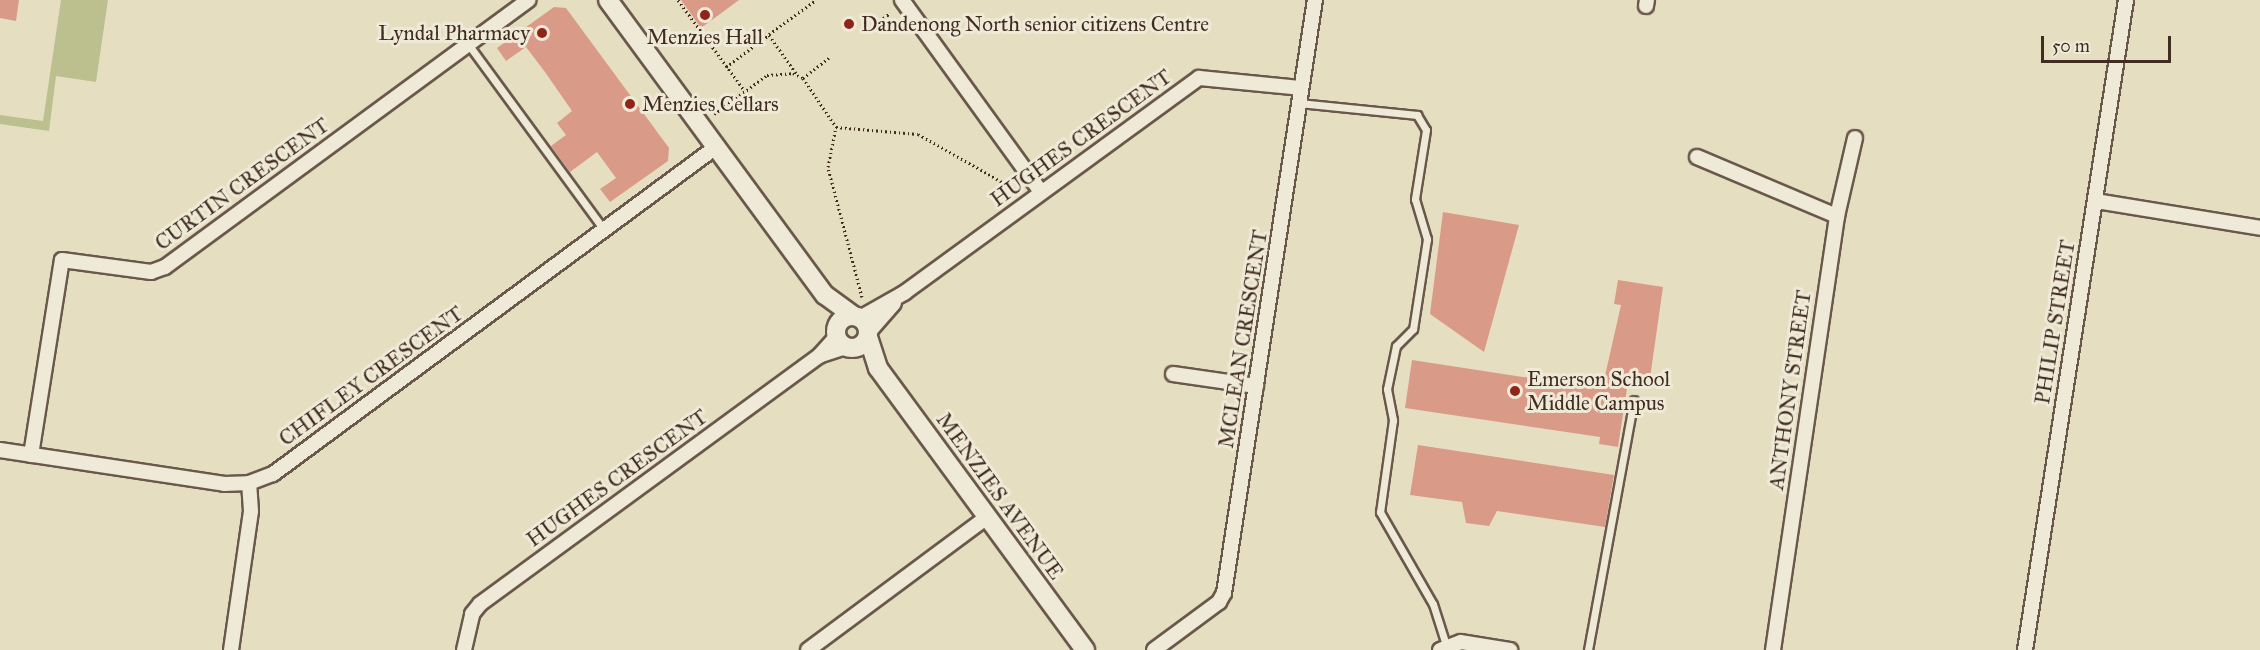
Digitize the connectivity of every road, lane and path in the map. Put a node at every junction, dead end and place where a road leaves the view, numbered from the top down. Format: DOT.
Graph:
graph roads {
  1 [pos="529,0"];
  2 [pos="608,0"];
  3 [pos="678,0"];
  4 [pos="816,0"];
  5 [pos="1315,0"];
  6 [pos="2126,0"];
  7 [pos="909,2"];
  8 [pos="889,14"];
  9 [pos="868,29"];
  10 [pos="769,35"];
  11 [pos="468,44"];
  12 [pos="830,57"];
  13 [pos="726,67"];
  14 [pos="797,75"];
  15 [pos="803,78"];
  16 [pos="1301,88"];
  17 [pos="744,90"];
  18 [pos="1299,103"];
  19 [pos="707,119"];
  20 [pos="836,128"];
  21 [pos="1855,138"];
  22 [pos="716,147"];
  23 [pos="1697,157"];
  24 [pos="1011,187"];
  25 [pos="1041,192"];
  26 [pos="2096,201"];
  27 [pos="1837,216"];
  28 [pos="2260,228"];
  29 [pos="604,230"];
  30 [pos="825,295"];
  31 [pos="862,297"];
  32 [pos="862,326"];
  33 [pos="843,340"];
  34 [pos="878,368"];
  35 [pos="1173,374"];
  36 [pos="1256,386"];
  37 [pos="1634,400"];
  38 [pos="0,450"];
  39 [pos="31,455"];
  40 [pos="249,483"];
  41 [pos="987,517"];
  42 [pos="1443,647"];
  43 [pos="231,650"];
  44 [pos="464,650"];
  45 [pos="808,650"];
  46 [pos="1085,650"];
  47 [pos="1154,650"];
  48 [pos="1510,650"];
  49 [pos="1588,650"];
  50 [pos="1773,650"];
  51 [pos="2025,650"];
  1 -- 11 [label="street, CURTIN CRESCENT"];
  2 -- 22 [label="street"];
  3 -- 13 [label="path"];
  4 -- 10 [label="path"];
  5 -- 16 [label="street, MCLEAN CRESCENT"];
  6 -- 26 [label="street, PHILIP STREET"];
  7 -- 25 [label="street"];
  8 -- 9 [label="path"];
  10 -- 13 [label="path"];
  10 -- 14 [label="path"];
  11 -- 29 [label="lane"];
  11 -- 39 [label="street, CURTIN CRESCENT"];
  12 -- 15 [label="path"];
  13 -- 17 [label="path"];
  14 -- 15 [label="path"];
  14 -- 17 [label="path"];
  15 -- 20 [label="path"];
  16 -- 18 [label="street, MCLEAN CRESCENT"];
  16 -- 25 [label="street, HUGHES CRESCENT"];
  17 -- 19 [label="path"];
  18 -- 36 [label="street, MCLEAN CRESCENT"];
  18 -- 42 [label="lane"];
  20 -- 24 [label="path"];
  20 -- 31 [label="path"];
  21 -- 27 [label="street, ANTHONY STREET"];
  22 -- 29 [label="street, CHIFLEY CRESCENT"];
  22 -- 30 [label="street"];
  23 -- 27 [label="street"];
  25 -- 32 [label="street, HUGHES CRESCENT"];
  26 -- 28 [label="street"];
  26 -- 51 [label="street, PHILIP STREET"];
  27 -- 50 [label="street, ANTHONY STREET"];
  29 -- 40 [label="street, CHIFLEY CRESCENT"];
  30 -- 32 [label="street"];
  30 -- 33 [label="street"];
  32 -- 33 [label="street"];
  32 -- 33 [label="street"];
  32 -- 34 [label="street, MENZIES AVENUE"];
  33 -- 34 [label="street, MENZIES AVENUE"];
  33 -- 44 [label="street, HUGHES CRESCENT"];
  34 -- 41 [label="street, MENZIES AVENUE"];
  35 -- 36 [label="street"];
  36 -- 47 [label="street, MCLEAN CRESCENT"];
  37 -- 49 [label="lane"];
  38 -- 39 [label="street, CHIFLEY CRESCENT"];
  39 -- 40 [label="street, CHIFLEY CRESCENT"];
  40 -- 43 [label="street"];
  41 -- 45 [label="street"];
  41 -- 46 [label="street, MENZIES AVENUE"];
  42 -- 48 [label="street"];
}
